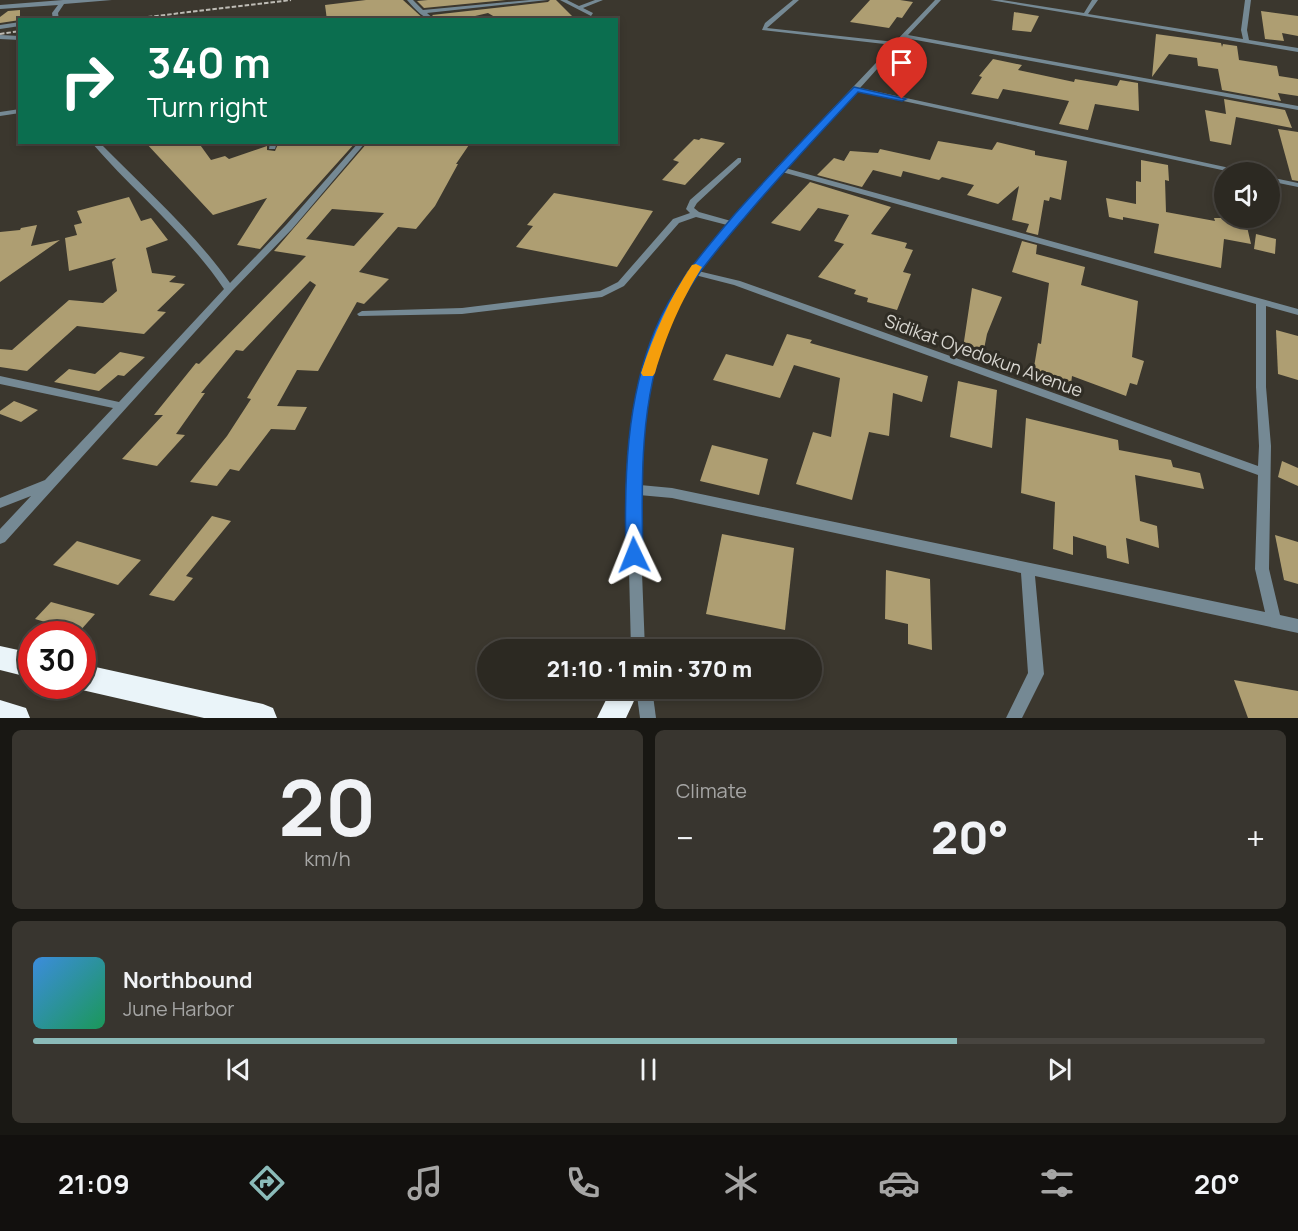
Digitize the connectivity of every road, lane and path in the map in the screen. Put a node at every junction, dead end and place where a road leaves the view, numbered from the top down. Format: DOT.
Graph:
graph roads {
  1 [pos="109,0"];
  2 [pos="410,0"];
  3 [pos="545,0"];
  4 [pos="563,0"];
  5 [pos="600,0"];
  6 [pos="796,0"];
  7 [pos="938,0"];
  8 [pos="993,0"];
  9 [pos="1095,0"];
  10 [pos="1248,0"];
  11 [pos="63,2"];
  12 [pos="0,7"];
  13 [pos="578,8"];
  14 [pos="422,12"];
  15 [pos="591,14"];
  16 [pos="1085,15"];
  17 [pos="55,18"];
  18 [pos="430,18"];
  19 [pos="18,24"];
  20 [pos="0,27"];
  21 [pos="0,38"];
  22 [pos="18,38"];
  23 [pos="900,40"];
  24 [pos="1246,42"];
  25 [pos="1298,50"];
  26 [pos="856,89"];
  27 [pos="1298,108"];
  28 [pos="18,111"];
  29 [pos="0,114"];
  30 [pos="96,144"];
  31 [pos="361,144"];
  32 [pos="738,160"];
  33 [pos="1214,167"];
  34 [pos="780,169"];
  35 [pos="1280,181"];
  36 [pos="1298,185"];
  37 [pos="696,214"];
  38 [pos="732,224"];
  39 [pos="692,272"];
  40 [pos="229,289"];
  41 [pos="1261,302"];
  42 [pos="1298,312"];
  43 [pos="362,314"];
  44 [pos="0,380"];
  45 [pos="120,406"];
  46 [pos="1265,473"];
  47 [pos="48,484"];
  48 [pos="633,489"];
  49 [pos="0,503"];
  50 [pos="0,538"];
  51 [pos="1028,570"];
  52 [pos="1274,622"];
  53 [pos="1298,626"];
  54 [pos="638,639"];
  55 [pos="0,658"];
  56 [pos="18,662"];
  57 [pos="96,680"];
  58 [pos="621,699"];
  59 [pos="645,699"];
  60 [pos="0,714"];
  61 [pos="16,718"];
  62 [pos="262,718"];
  63 [pos="611,718"];
  64 [pos="648,718"];
  65 [pos="1014,718"];
  1 -- 11 [label="street"];
  2 -- 14 [label="street"];
  3 -- 14 [label="street"];
  4 -- 13 [label="street"];
  5 -- 13 [label="street"];
  6 -- 23 [label="street"];
  7 -- 23 [label="street"];
  8 -- 16 [label="street"];
  9 -- 16 [label="street"];
  10 -- 24 [label="street"];
  11 -- 12 [label="street"];
  11 -- 17 [label="street"];
  13 -- 15 [label="street"];
  14 -- 18 [label="street"];
  16 -- 24 [label="street"];
  19 -- 20 [label="street"];
  21 -- 22 [label="street"];
  23 -- 26 [label="street"];
  23 -- 27 [label="street"];
  24 -- 25 [label="street"];
  26 -- 33 [label="street"];
  26 -- 34 [label="street"];
  28 -- 29 [label="street"];
  30 -- 40 [label="street"];
  31 -- 40 [label="street"];
  32 -- 37 [label="street"];
  34 -- 38 [label="street"];
  34 -- 41 [label="street"];
  35 -- 36 [label="street"];
  37 -- 38 [label="street"];
  37 -- 43 [label="street"];
  38 -- 39 [label="street"];
  39 -- 46 [label="street, Sidikat Oyedokun Avenue"];
  39 -- 48 [label="street"];
  40 -- 45 [label="street"];
  41 -- 42 [label="street"];
  41 -- 46 [label="street"];
  44 -- 45 [label="street"];
  45 -- 47 [label="street"];
  46 -- 52 [label="street"];
  47 -- 49 [label="street"];
  47 -- 50 [label="street"];
  48 -- 51 [label="street"];
  48 -- 54 [label="street"];
  51 -- 52 [label="street"];
  51 -- 65 [label="street"];
  52 -- 53 [label="street"];
  55 -- 56 [label="highway"];
  57 -- 62 [label="highway"];
  58 -- 63 [label="highway"];
  59 -- 64 [label="street"];
  60 -- 61 [label="highway"];
}
